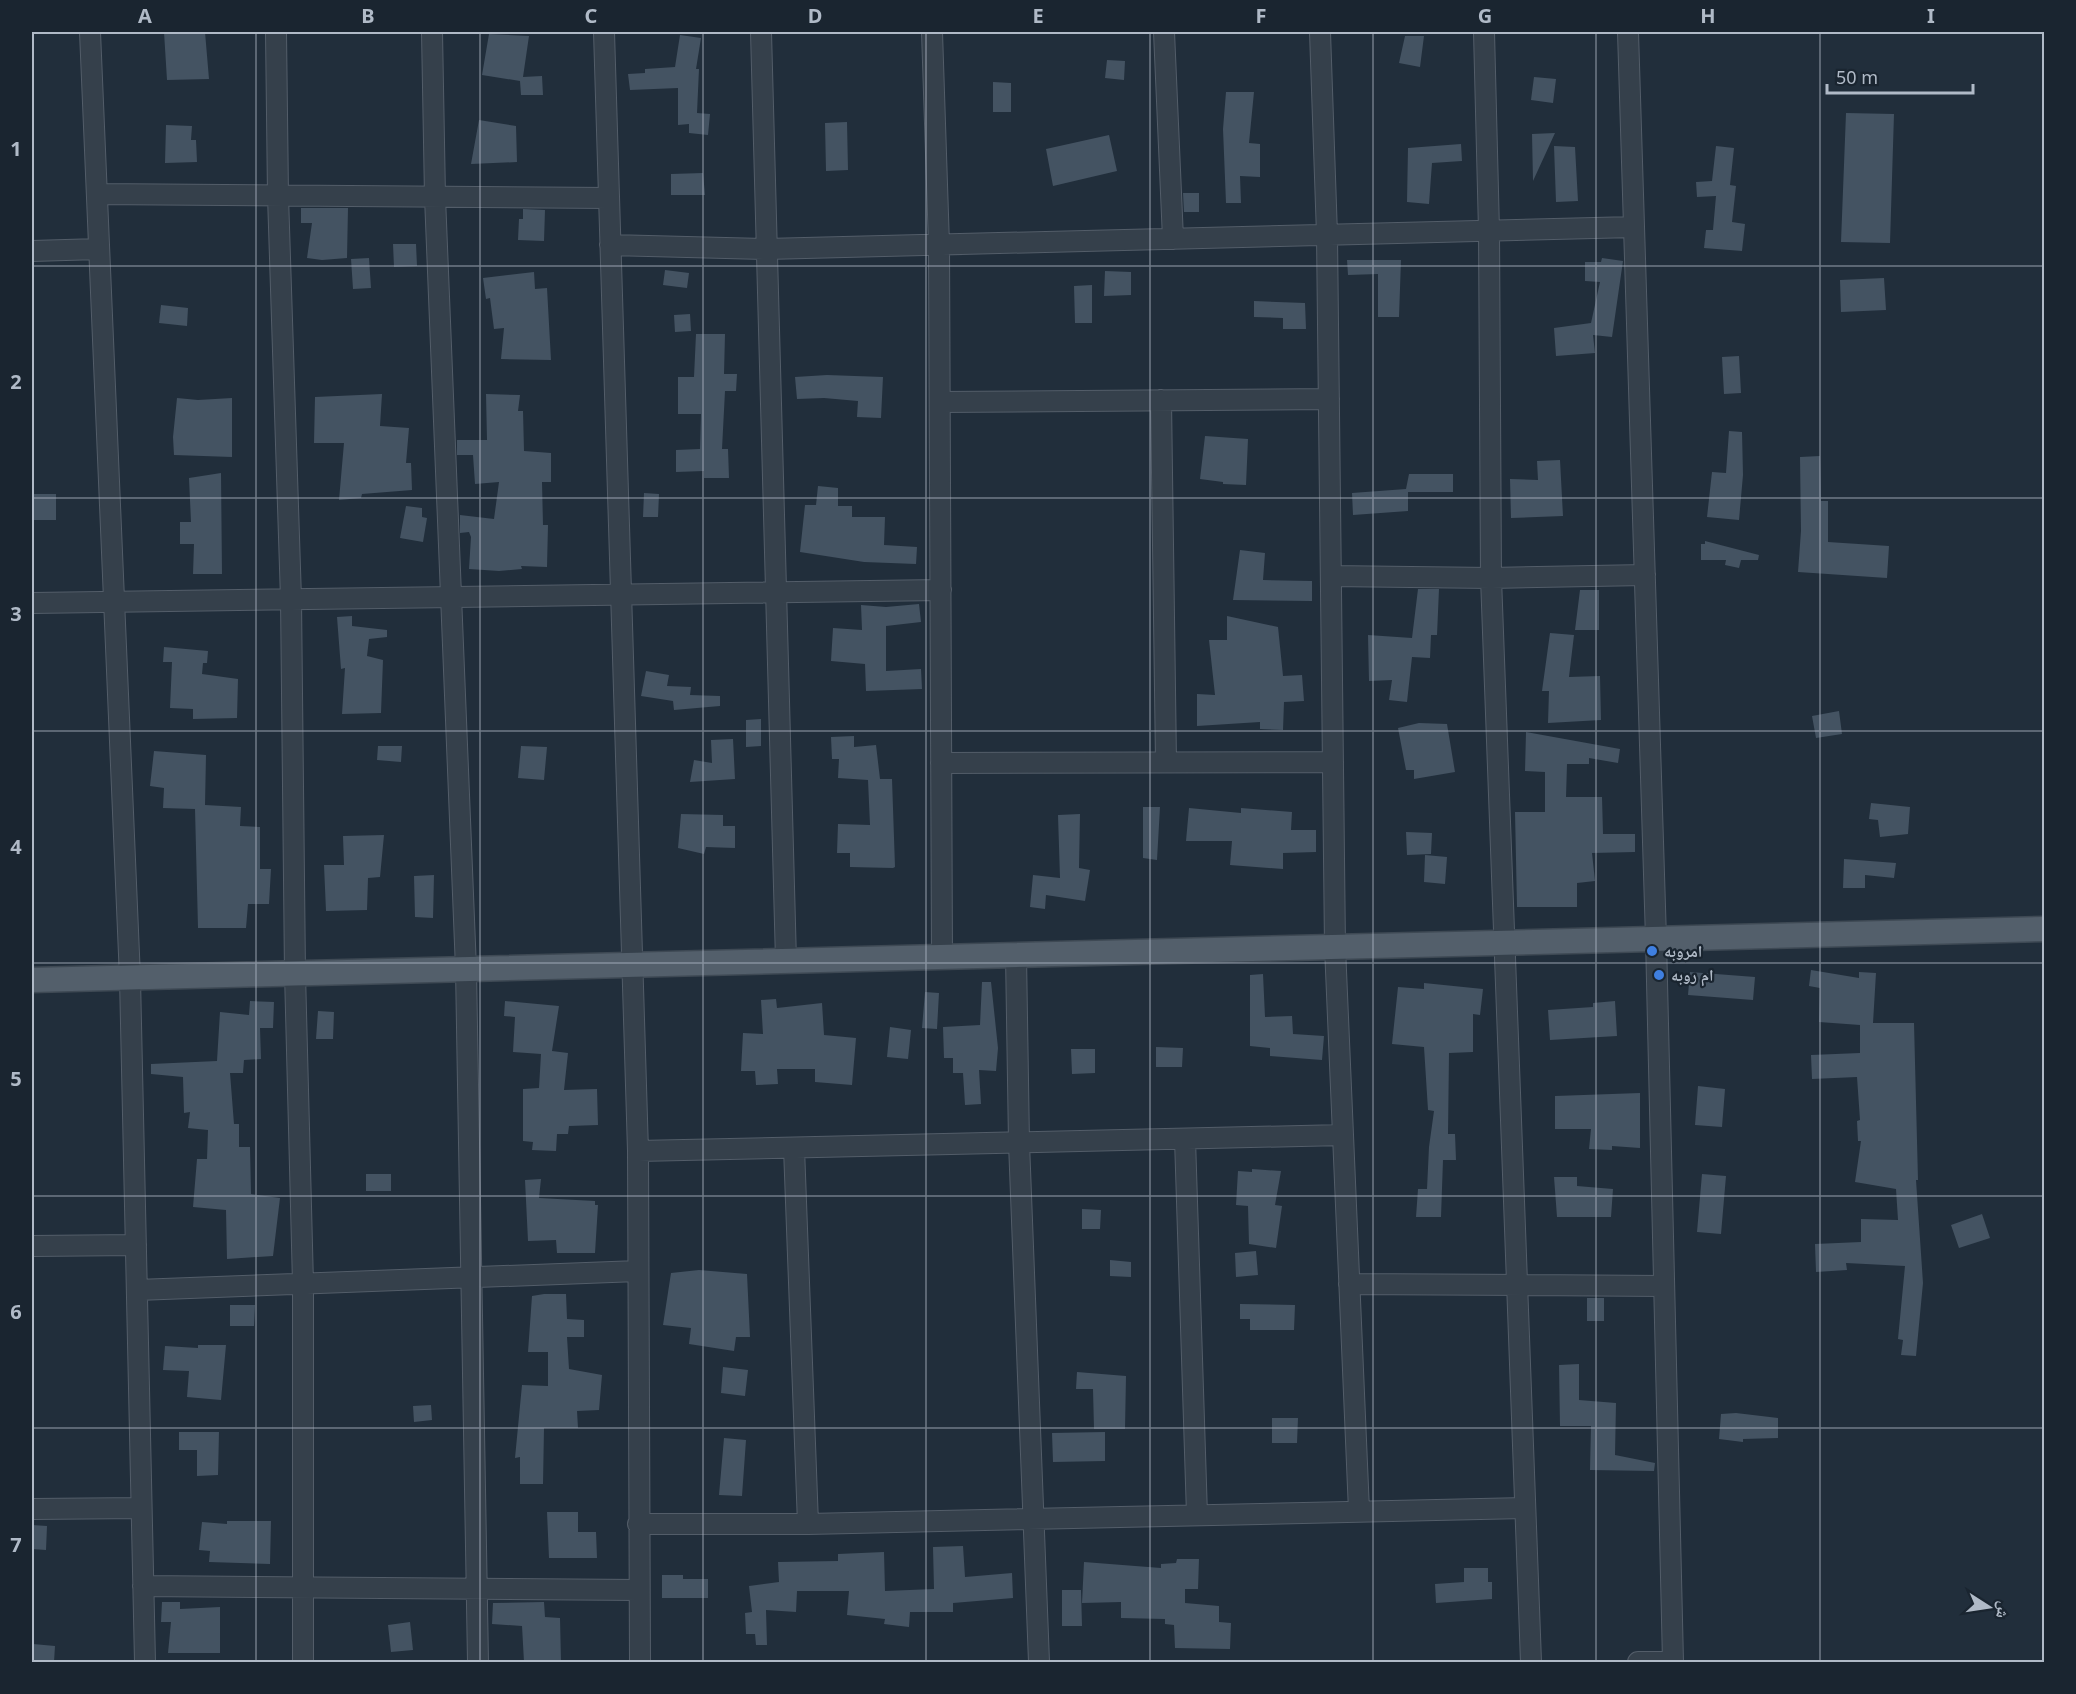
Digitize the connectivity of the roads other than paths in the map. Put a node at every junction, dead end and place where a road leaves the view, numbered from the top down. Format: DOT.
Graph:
graph roads {
  1 [pos="90,32"];
  2 [pos="276,32"];
  3 [pos="432,32"];
  4 [pos="604,32"];
  5 [pos="761,32"];
  6 [pos="932,32"];
  7 [pos="1164,32"];
  8 [pos="1320,32"];
  9 [pos="1484,32"];
  10 [pos="1628,32"];
  11 [pos="97,194"];
  12 [pos="278,196"];
  13 [pos="435,197"];
  14 [pos="609,198"];
  15 [pos="1634,227"];
  16 [pos="1489,231"];
  17 [pos="1328,235"];
  18 [pos="1173,239"];
  19 [pos="610,245"];
  20 [pos="939,245"];
  21 [pos="99,249"];
  22 [pos="766,249"];
  23 [pos="32,251"];
  24 [pos="1329,399"];
  25 [pos="1161,400"];
  26 [pos="940,402"];
  27 [pos="1645,575"];
  28 [pos="1331,576"];
  29 [pos="1491,578"];
  30 [pos="941,590"];
  31 [pos="776,592"];
  32 [pos="620,594"];
  33 [pos="453,597"];
  34 [pos="291,599"];
  35 [pos="114,602"];
  36 [pos="32,603"];
  37 [pos="1166,762"];
  38 [pos="1332,762"];
  39 [pos="941,763"];
  40 [pos="2044,929"];
  41 [pos="1656,939"];
  42 [pos="1506,942"];
  43 [pos="1335,947"];
  44 [pos="1016,955"];
  45 [pos="942,957"];
  46 [pos="786,961"];
  47 [pos="631,965"];
  48 [pos="466,969"];
  49 [pos="295,974"];
  50 [pos="130,978"];
  51 [pos="32,980"];
  52 [pos="1342,1135"];
  53 [pos="1185,1139"];
  54 [pos="1019,1143"];
  55 [pos="794,1148"];
  56 [pos="638,1151"];
  57 [pos="136,1245"];
  58 [pos="32,1246"];
  59 [pos="638,1271"];
  60 [pos="472,1279"];
  61 [pos="303,1284"];
  62 [pos="1349,1284"];
  63 [pos="1518,1284"];
  64 [pos="1664,1286"];
  65 [pos="137,1290"];
  66 [pos="141,1508"];
  67 [pos="1525,1508"];
  68 [pos="32,1509"];
  69 [pos="1359,1511"];
  70 [pos="1197,1515"];
  71 [pos="1035,1518"];
  72 [pos="638,1524"];
  73 [pos="808,1524"];
  74 [pos="143,1586"];
  75 [pos="301,1587"];
  76 [pos="476,1587"];
  77 [pos="639,1590"];
  78 [pos="145,1662"];
  79 [pos="303,1662"];
  80 [pos="478,1662"];
  81 [pos="640,1662"];
  82 [pos="1039,1662"];
  83 [pos="1531,1662"];
  84 [pos="1638,1662"];
  85 [pos="1673,1662"];
  1 -- 11 [label="street"];
  2 -- 12 [label="street"];
  3 -- 13 [label="street"];
  4 -- 14 [label="street"];
  5 -- 22 [label="street"];
  6 -- 20 [label="street"];
  7 -- 18 [label="street"];
  8 -- 17 [label="street"];
  9 -- 16 [label="street"];
  10 -- 15 [label="street"];
  11 -- 12 [label="street"];
  11 -- 21 [label="street"];
  12 -- 13 [label="street"];
  12 -- 34 [label="street"];
  13 -- 14 [label="street"];
  13 -- 33 [label="street"];
  14 -- 19 [label="street"];
  15 -- 16 [label="street"];
  15 -- 27 [label="street"];
  16 -- 17 [label="street"];
  16 -- 29 [label="street"];
  17 -- 18 [label="street"];
  17 -- 24 [label="street"];
  18 -- 20 [label="street"];
  19 -- 22 [label="street"];
  19 -- 32 [label="street"];
  20 -- 22 [label="street"];
  20 -- 26 [label="street"];
  21 -- 23 [label="street"];
  21 -- 35 [label="street"];
  22 -- 31 [label="street"];
  24 -- 25 [label="street"];
  24 -- 28 [label="street"];
  25 -- 26 [label="street"];
  25 -- 37 [label="street"];
  26 -- 30 [label="street"];
  27 -- 29 [label="street"];
  27 -- 41 [label="street"];
  28 -- 29 [label="street"];
  28 -- 38 [label="street"];
  29 -- 42 [label="street"];
  30 -- 31 [label="street"];
  30 -- 39 [label="street"];
  31 -- 32 [label="street"];
  31 -- 46 [label="street"];
  32 -- 33 [label="street"];
  32 -- 47 [label="street"];
  33 -- 34 [label="street"];
  33 -- 48 [label="street"];
  34 -- 35 [label="street"];
  34 -- 49 [label="street"];
  35 -- 36 [label="street"];
  35 -- 50 [label="street"];
  37 -- 38 [label="street"];
  37 -- 39 [label="street"];
  38 -- 43 [label="street"];
  39 -- 45 [label="street"];
  40 -- 41 [label="main road"];
  41 -- 42 [label="main road"];
  41 -- 64 [label="street"];
  42 -- 43 [label="main road"];
  42 -- 63 [label="street"];
  43 -- 44 [label="main road"];
  43 -- 52 [label="street"];
  44 -- 45 [label="main road"];
  44 -- 54 [label="street"];
  45 -- 46 [label="main road"];
  46 -- 47 [label="main road"];
  47 -- 48 [label="main road"];
  47 -- 56 [label="street"];
  48 -- 49 [label="main road"];
  48 -- 60 [label="street"];
  49 -- 50 [label="main road"];
  49 -- 61 [label="street"];
  50 -- 51 [label="main road"];
  50 -- 57 [label="street"];
  52 -- 53 [label="street"];
  52 -- 62 [label="street"];
  53 -- 54 [label="street"];
  53 -- 70 [label="street"];
  54 -- 55 [label="street"];
  54 -- 71 [label="street"];
  55 -- 56 [label="street"];
  55 -- 73 [label="street"];
  56 -- 59 [label="street"];
  57 -- 58 [label="street"];
  57 -- 65 [label="street"];
  59 -- 60 [label="street"];
  59 -- 72 [label="street"];
  60 -- 61 [label="street"];
  60 -- 76 [label="street"];
  61 -- 65 [label="street"];
  61 -- 75 [label="street"];
  62 -- 63 [label="street"];
  62 -- 69 [label="street"];
  63 -- 64 [label="street"];
  63 -- 67 [label="street"];
  64 -- 85 [label="street"];
  65 -- 66 [label="street"];
  66 -- 68 [label="street"];
  66 -- 74 [label="street"];
  67 -- 69 [label="street"];
  67 -- 83 [label="street"];
  69 -- 70 [label="street"];
  70 -- 71 [label="street"];
  71 -- 73 [label="street"];
  71 -- 82 [label="street"];
  72 -- 73 [label="street"];
  72 -- 77 [label="street"];
  74 -- 75 [label="street"];
  74 -- 78 [label="street"];
  75 -- 76 [label="street"];
  75 -- 79 [label="street"];
  76 -- 77 [label="street"];
  76 -- 80 [label="street"];
  77 -- 81 [label="street"];
  84 -- 85 [label="street"];
}
